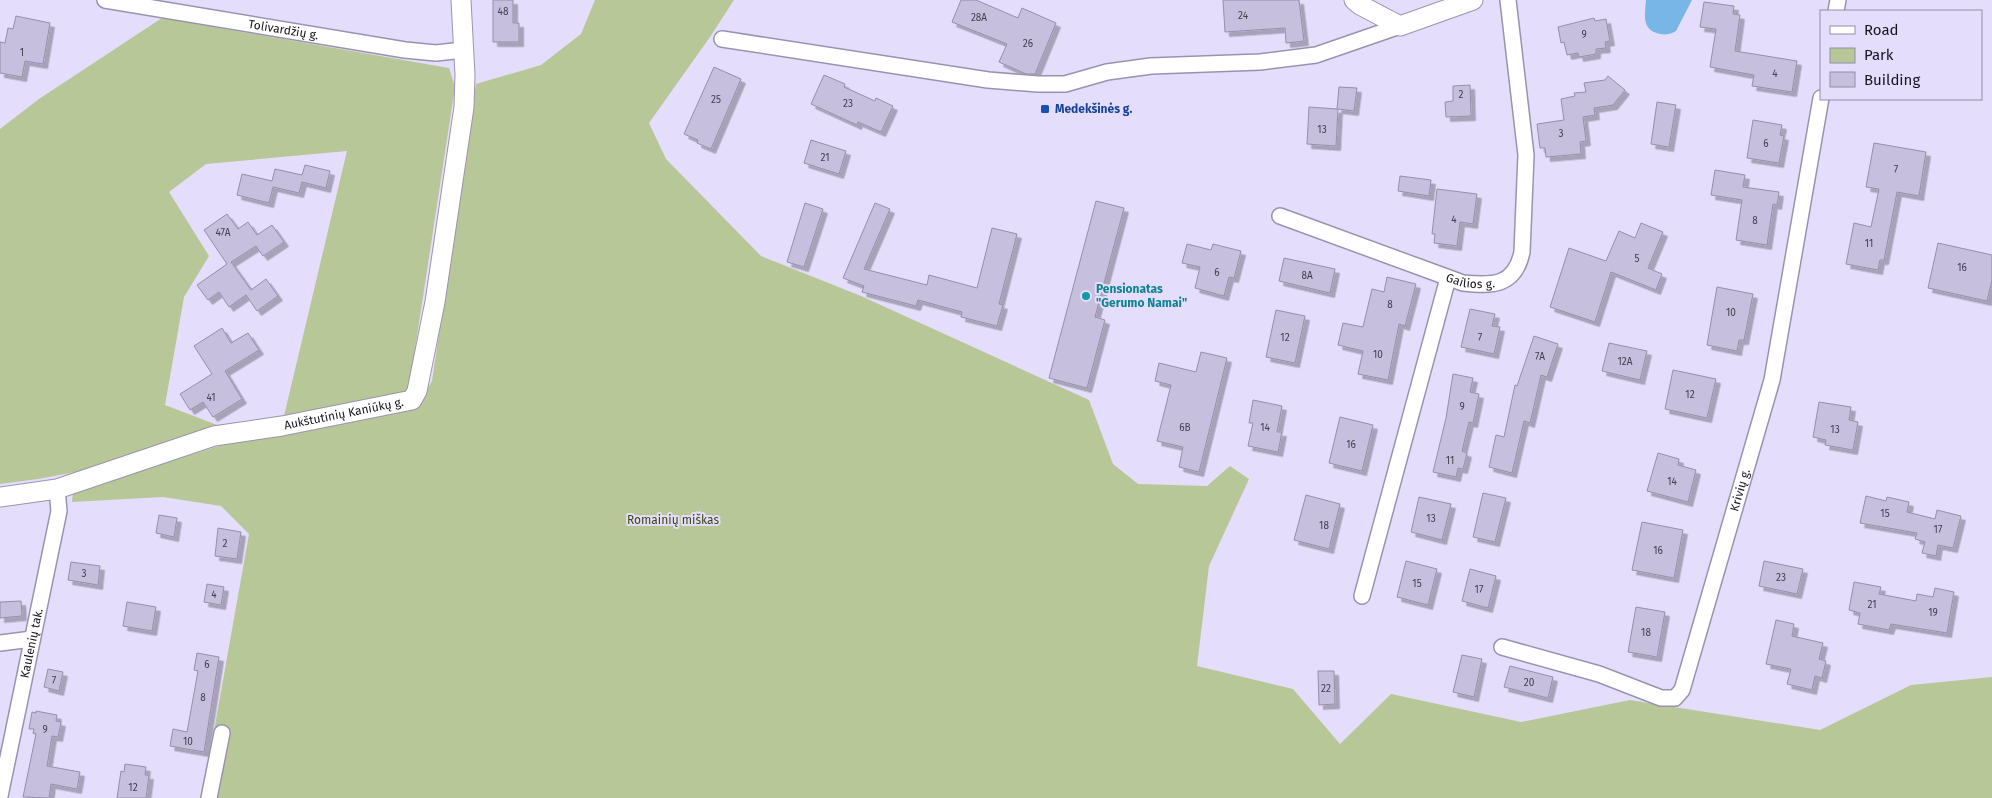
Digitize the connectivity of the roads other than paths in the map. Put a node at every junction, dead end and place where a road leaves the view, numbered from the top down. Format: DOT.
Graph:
graph roads {
  1 [pos="105,0"];
  2 [pos="461,0"];
  3 [pos="1354,0"];
  4 [pos="1473,0"];
  5 [pos="1508,0"];
  6 [pos="1400,26"];
  7 [pos="722,39"];
  8 [pos="463,50"];
  9 [pos="1821,100"];
  10 [pos="1280,216"];
  11 [pos="1448,278"];
  12 [pos="57,489"];
  13 [pos="0,497"];
  14 [pos="1362,596"];
  15 [pos="32,639"];
  16 [pos="0,643"];
  17 [pos="1502,646"];
  18 [pos="222,733"];
  19 [pos="0,796"];
  20 [pos="209,798"];
  1 -- 8 [label="street, Tolivardžių g."];
  2 -- 8 [label="street, Aukštutinių Kaniūkų g."];
  3 -- 6 [label="street"];
  4 -- 6 [label="street"];
  5 -- 11 [label="street, Gailios g."];
  6 -- 7 [label="street"];
  8 -- 12 [label="street, Aukštutinių Kaniūkų g."];
  9 -- 17 [label="street, Krivių g."];
  10 -- 11 [label="street"];
  11 -- 14 [label="street, Gailios g."];
  12 -- 13 [label="street, Aukštutinių Kaniūkų g."];
  12 -- 15 [label="street, Kaulenių tak."];
  15 -- 16 [label="street"];
  15 -- 19 [label="street, Kaulenių tak."];
  18 -- 20 [label="street"];
}
